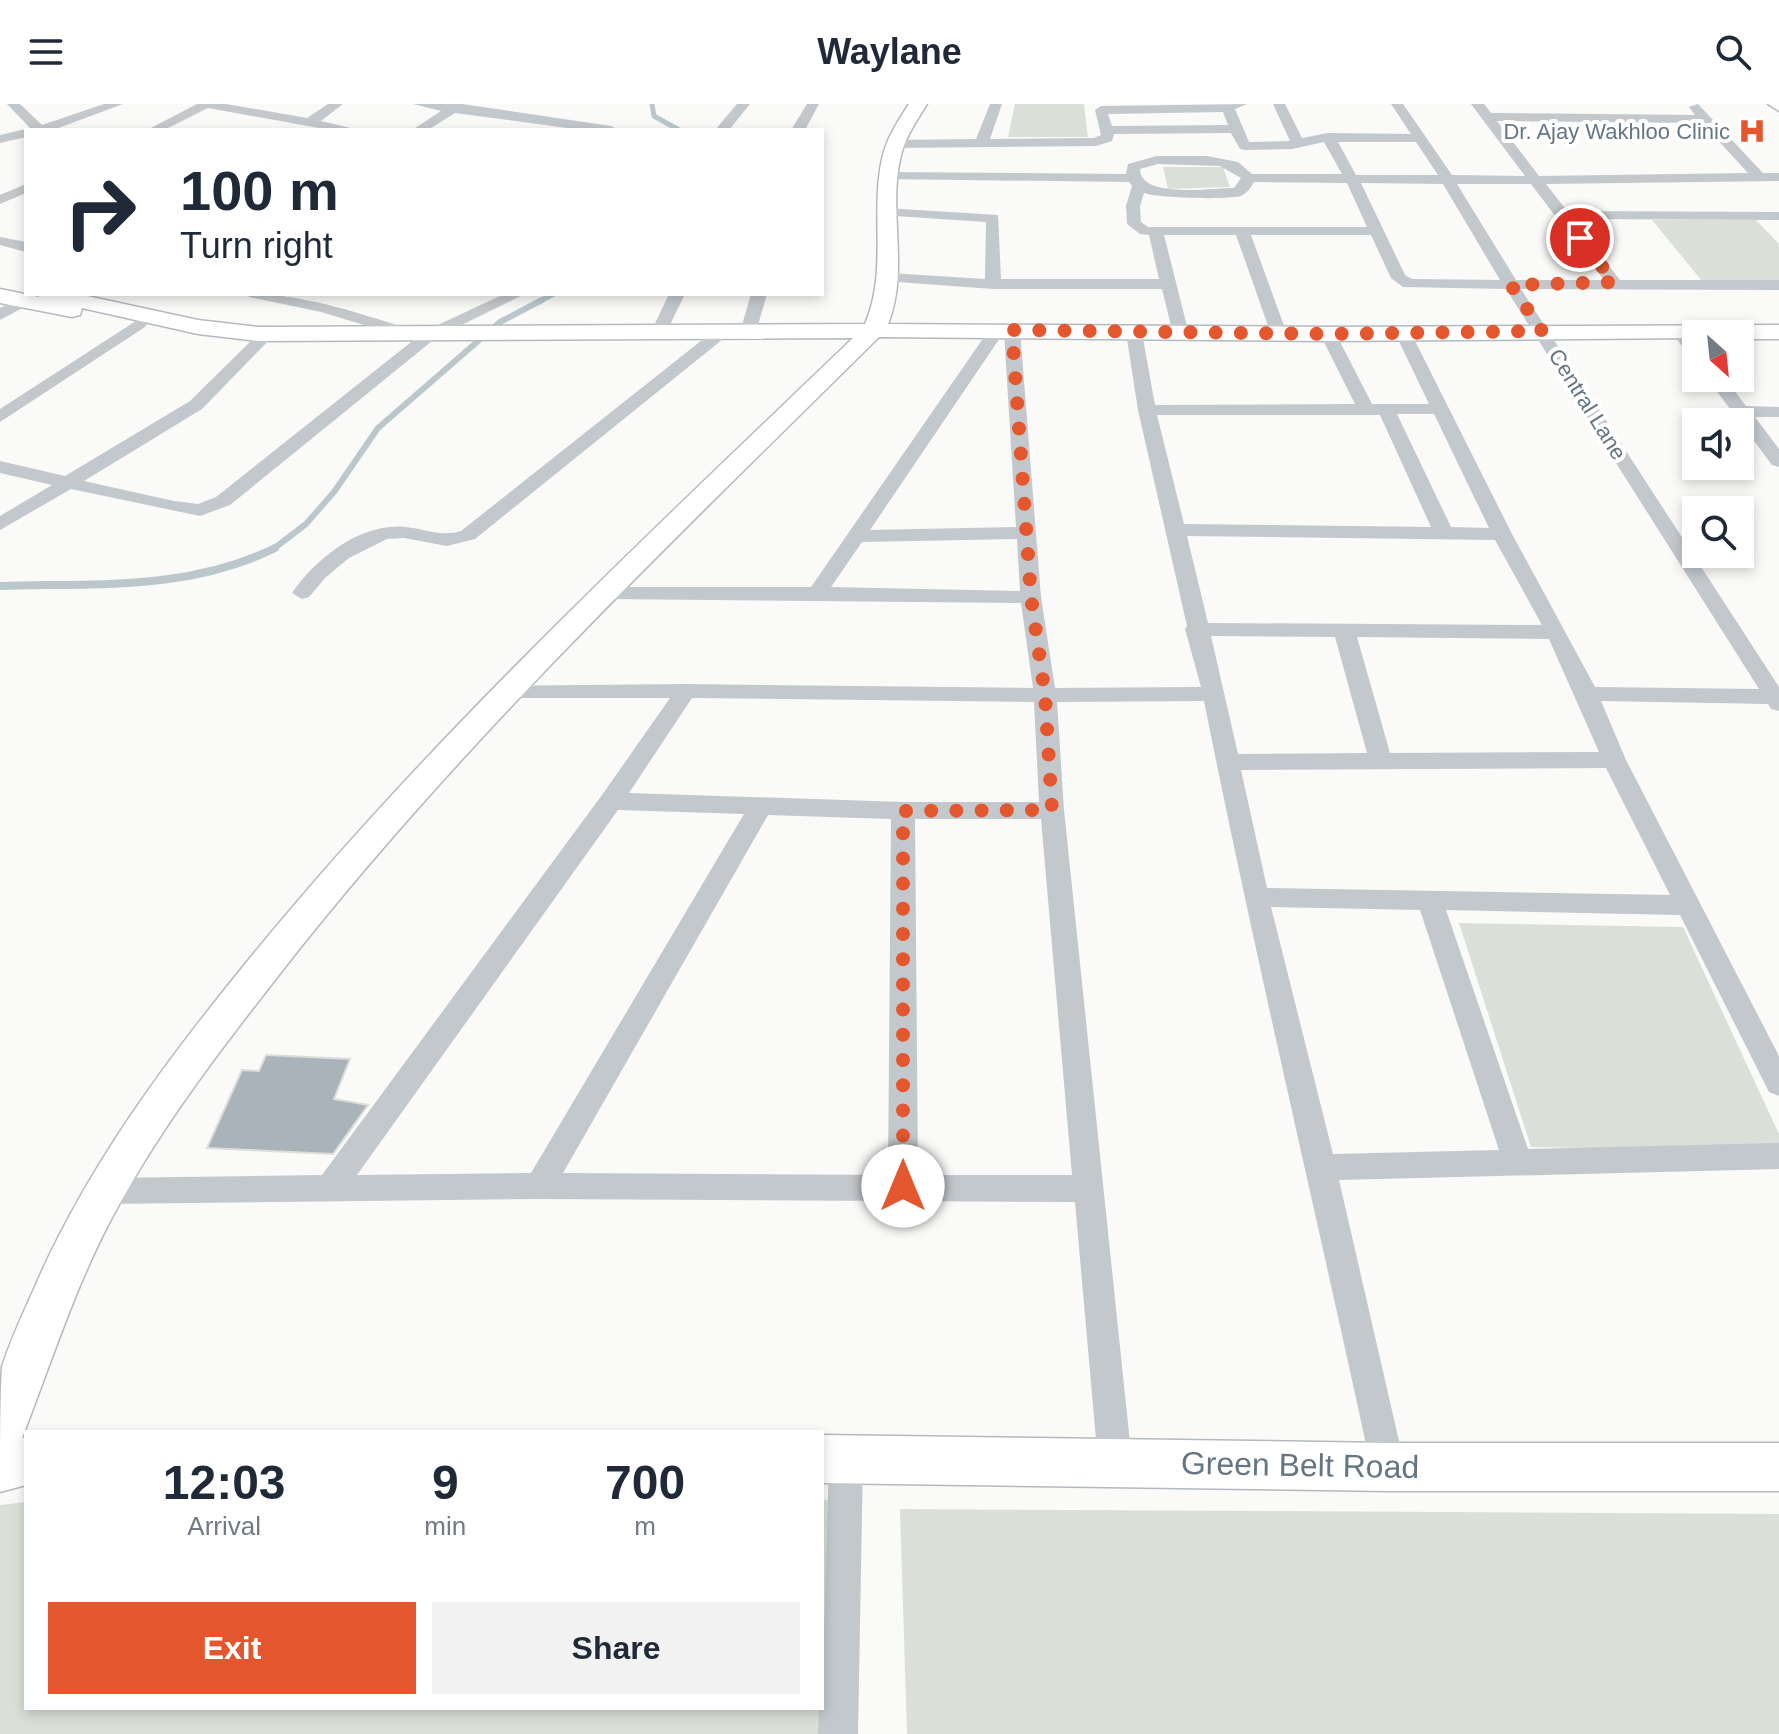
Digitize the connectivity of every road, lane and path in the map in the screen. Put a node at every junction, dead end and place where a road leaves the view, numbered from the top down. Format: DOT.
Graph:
graph roads {
  1 [pos="13,104"];
  2 [pos="117,104"];
  3 [pos="206,104"];
  4 [pos="337,104"];
  5 [pos="419,104"];
  6 [pos="744,104"];
  7 [pos="813,104"];
  8 [pos="918,104"];
  9 [pos="996,104"];
  10 [pos="1279,104"];
  11 [pos="1397,104"];
  12 [pos="1477,104"];
  13 [pos="1692,104"];
  14 [pos="1234,106"];
  15 [pos="456,107"];
  16 [pos="1100,107"];
  17 [pos="272,116"];
  18 [pos="1487,117"];
  19 [pos="1706,119"];
  20 [pos="309,123"];
  21 [pos="249,125"];
  22 [pos="38,128"];
  23 [pos="46,128"];
  24 [pos="158,128"];
  25 [pos="340,128"];
  26 [pos="422,128"];
  27 [pos="598,128"];
  28 [pos="724,128"];
  29 [pos="799,128"];
  30 [pos="1236,129"];
  31 [pos="1106,130"];
  32 [pos="24,133"];
  33 [pos="1328,137"];
  34 [pos="1420,138"];
  35 [pos="0,139"];
  36 [pos="895,144"];
  37 [pos="981,144"];
  38 [pos="1298,144"];
  39 [pos="888,176"];
  40 [pos="1759,177"];
  41 [pos="1779,177"];
  42 [pos="24,178"];
  43 [pos="1248,178"];
  44 [pos="1352,179"];
  45 [pos="1448,180"];
  46 [pos="1534,180"];
  47 [pos="1136,182"];
  48 [pos="0,183"];
  49 [pos="24,189"];
  50 [pos="0,200"];
  51 [pos="885,212"];
  52 [pos="1563,215"];
  53 [pos="1779,216"];
  54 [pos="1155,231"];
  55 [pos="1375,231"];
  56 [pos="1242,232"];
  57 [pos="0,241"];
  58 [pos="24,247"];
  59 [pos="889,278"];
  60 [pos="1614,282"];
  61 [pos="0,283"];
  62 [pos="993,284"];
  63 [pos="1169,284"];
  64 [pos="1511,285"];
  65 [pos="1779,285"];
  66 [pos="24,295"];
  67 [pos="24,295"];
  68 [pos="0,296"];
  69 [pos="24,296"];
  70 [pos="29,296"];
  71 [pos="57,296"];
  72 [pos="265,296"];
  73 [pos="513,296"];
  74 [pos="676,296"];
  75 [pos="758,296"];
  76 [pos="0,315"];
  77 [pos="139,324"];
  78 [pos="874,330"];
  79 [pos="1004,330"];
  80 [pos="1542,331"];
  81 [pos="1679,331"];
  82 [pos="659,332"];
  83 [pos="722,332"];
  84 [pos="748,332"];
  85 [pos="1779,332"];
  86 [pos="1134,333"];
  87 [pos="1403,333"];
  88 [pos="263,334"];
  89 [pos="431,334"];
  90 [pos="1181,334"];
  91 [pos="1279,334"];
  92 [pos="1328,334"];
  93 [pos="1682,335"];
  94 [pos="1727,392"];
  95 [pos="1739,408"];
  96 [pos="1366,409"];
  97 [pos="1386,409"];
  98 [pos="1441,409"];
  99 [pos="1147,410"];
  100 [pos="1754,411"];
  101 [pos="1779,412"];
  102 [pos="0,417"];
  103 [pos="1754,428"];
  104 [pos="1779,461"];
  105 [pos="0,467"];
  106 [pos="68,482"];
  107 [pos="0,524"];
  108 [pos="1175,530"];
  109 [pos="1026,533"];
  110 [pos="1444,533"];
  111 [pos="1502,534"];
  112 [pos="855,536"];
  113 [pos="302,593"];
  114 [pos="605,593"];
  115 [pos="817,593"];
  116 [pos="1031,597"];
  117 [pos="1196,629"];
  118 [pos="1344,630"];
  119 [pos="1556,632"];
  120 [pos="504,691"];
  121 [pos="686,691"];
  122 [pos="1214,694"];
  123 [pos="1587,694"];
  124 [pos="1045,695"];
  125 [pos="1777,699"];
  126 [pos="1614,760"];
  127 [pos="1381,761"];
  128 [pos="1228,762"];
  129 [pos="611,801"];
  130 [pos="761,806"];
  131 [pos="1052,810"];
  132 [pos="903,811"];
  133 [pos="1256,897"];
  134 [pos="1430,900"];
  135 [pos="1687,905"];
  136 [pos="1779,1084"];
  137 [pos="1779,1156"];
  138 [pos="1518,1163"];
  139 [pos="1321,1167"];
  140 [pos="539,1186"];
  141 [pos="903,1186"];
  142 [pos="330,1188"];
  143 [pos="1090,1189"];
  144 [pos="104,1191"];
  145 [pos="0,1434"];
  146 [pos="24,1441"];
  147 [pos="834,1460"];
  148 [pos="24,1462"];
  149 [pos="1115,1462"];
  150 [pos="1388,1467"];
  151 [pos="1779,1467"];
  152 [pos="0,1468"];
  153 [pos="838,1734"];
  1 -- 22 [label="street"];
  2 -- 23 [label="street"];
  3 -- 17 [label="street"];
  3 -- 24 [label="street"];
  4 -- 20 [label="street"];
  5 -- 15 [label="street"];
  6 -- 28 [label="street"];
  7 -- 29 [label="street"];
  8 -- 36 [label="street"];
  9 -- 37 [label="street"];
  10 -- 38 [label="street"];
  11 -- 34 [label="street, Central Lane"];
  12 -- 18 [label="street"];
  13 -- 19 [label="street"];
  14 -- 16 [label="street"];
  14 -- 30 [label="street"];
  15 -- 26 [label="street"];
  15 -- 27 [label="street"];
  16 -- 31 [label="street"];
  17 -- 20 [label="street"];
  17 -- 21 [label="street"];
  18 -- 19 [label="street"];
  18 -- 46 [label="street"];
  19 -- 40 [label="street"];
  20 -- 25 [label="street"];
  30 -- 31 [label="street"];
  30 -- 38 [label="street"];
  31 -- 37 [label="street"];
  32 -- 35 [label="street"];
  33 -- 34 [label="street"];
  33 -- 38 [label="street"];
  33 -- 44 [label="street"];
  34 -- 45 [label="street, Central Lane"];
  36 -- 37 [label="street"];
  36 -- 39 [label="street"];
  39 -- 47 [label="street"];
  39 -- 51 [label="street"];
  40 -- 41 [label="street"];
  40 -- 46 [label="street"];
  42 -- 48 [label="street"];
  43 -- 44 [label="street"];
  43 -- 47 [label="street"];
  43 -- 47 [label="street"];
  44 -- 45 [label="street"];
  44 -- 55 [label="street"];
  45 -- 46 [label="street"];
  45 -- 64 [label="street, Central Lane"];
  46 -- 52 [label="street"];
  47 -- 54 [label="street"];
  49 -- 50 [label="street"];
  51 -- 59 [label="street"];
  51 -- 62 [label="street"];
  52 -- 53 [label="street"];
  52 -- 60 [label="street"];
  54 -- 56 [label="street"];
  54 -- 63 [label="street"];
  55 -- 56 [label="street"];
  55 -- 64 [label="street"];
  56 -- 91 [label="street"];
  57 -- 58 [label="street"];
  59 -- 62 [label="street"];
  59 -- 78 [label="street"];
  60 -- 64 [label="street"];
  60 -- 65 [label="street"];
  61 -- 66 [label="street"];
  62 -- 63 [label="street"];
  63 -- 90 [label="street"];
  64 -- 80 [label="street, Central Lane"];
  67 -- 68 [label="street"];
  69 -- 76 [label="street"];
  70 -- 77 [label="street"];
  71 -- 88 [label="street"];
  72 -- 89 [label="street"];
  73 -- 89 [label="street"];
  74 -- 82 [label="street"];
  75 -- 84 [label="street"];
  77 -- 88 [label="street"];
  77 -- 102 [label="street"];
  78 -- 79 [label="street"];
  78 -- 84 [label="street"];
  78 -- 114 [label="street"];
  79 -- 86 [label="street"];
  79 -- 109 [label="street"];
  79 -- 112 [label="street"];
  80 -- 81 [label="street"];
  80 -- 87 [label="street"];
  80 -- 125 [label="street, Central Lane"];
  81 -- 85 [label="street"];
  81 -- 93 [label="street"];
  82 -- 83 [label="street"];
  82 -- 89 [label="street"];
  83 -- 84 [label="street"];
  83 -- 113 [label="street"];
  86 -- 90 [label="street"];
  86 -- 99 [label="street"];
  87 -- 92 [label="street"];
  87 -- 98 [label="street"];
  88 -- 89 [label="street"];
  88 -- 106 [label="street"];
  89 -- 106 [label="street"];
  90 -- 91 [label="street"];
  91 -- 92 [label="street"];
  92 -- 96 [label="street"];
  94 -- 95 [label="street"];
  96 -- 97 [label="street"];
  96 -- 99 [label="street"];
  97 -- 98 [label="street"];
  97 -- 110 [label="street"];
  98 -- 111 [label="street"];
  99 -- 108 [label="street"];
  100 -- 101 [label="street"];
  103 -- 104 [label="street"];
  105 -- 106 [label="street"];
  106 -- 107 [label="street"];
  108 -- 110 [label="street"];
  108 -- 117 [label="street"];
  109 -- 112 [label="street"];
  109 -- 116 [label="street"];
  110 -- 111 [label="street"];
  111 -- 119 [label="street"];
  112 -- 115 [label="street"];
  114 -- 115 [label="street"];
  114 -- 120 [label="street"];
  115 -- 116 [label="street"];
  116 -- 124 [label="street"];
  117 -- 118 [label="street"];
  117 -- 122 [label="street"];
  118 -- 119 [label="street"];
  118 -- 127 [label="street"];
  119 -- 123 [label="street"];
  120 -- 121 [label="street"];
  120 -- 144 [label="street"];
  121 -- 124 [label="street"];
  121 -- 129 [label="street"];
  122 -- 124 [label="street"];
  122 -- 128 [label="street"];
  123 -- 125 [label="street"];
  123 -- 126 [label="street"];
  124 -- 131 [label="street"];
  126 -- 127 [label="street"];
  126 -- 135 [label="street"];
  127 -- 128 [label="street"];
  128 -- 133 [label="street"];
  129 -- 130 [label="street"];
  129 -- 142 [label="street"];
  130 -- 132 [label="street"];
  130 -- 140 [label="street"];
  131 -- 132 [label="street"];
  131 -- 143 [label="street"];
  132 -- 141 [label="street"];
  133 -- 134 [label="street"];
  133 -- 139 [label="street"];
  134 -- 135 [label="street"];
  134 -- 138 [label="street"];
  135 -- 136 [label="street"];
  137 -- 138 [label="street"];
  138 -- 139 [label="street"];
  139 -- 150 [label="street"];
  140 -- 141 [label="street"];
  140 -- 142 [label="street"];
  141 -- 143 [label="street"];
  142 -- 144 [label="street"];
  143 -- 149 [label="street"];
  144 -- 145 [label="street"];
  145 -- 146 [label="street"];
  147 -- 149 [label="street, Green Belt Road"];
  147 -- 153 [label="street"];
  148 -- 152 [label="street"];
  149 -- 150 [label="street, Green Belt Road"];
  150 -- 151 [label="street, Green Belt Road"];
}
